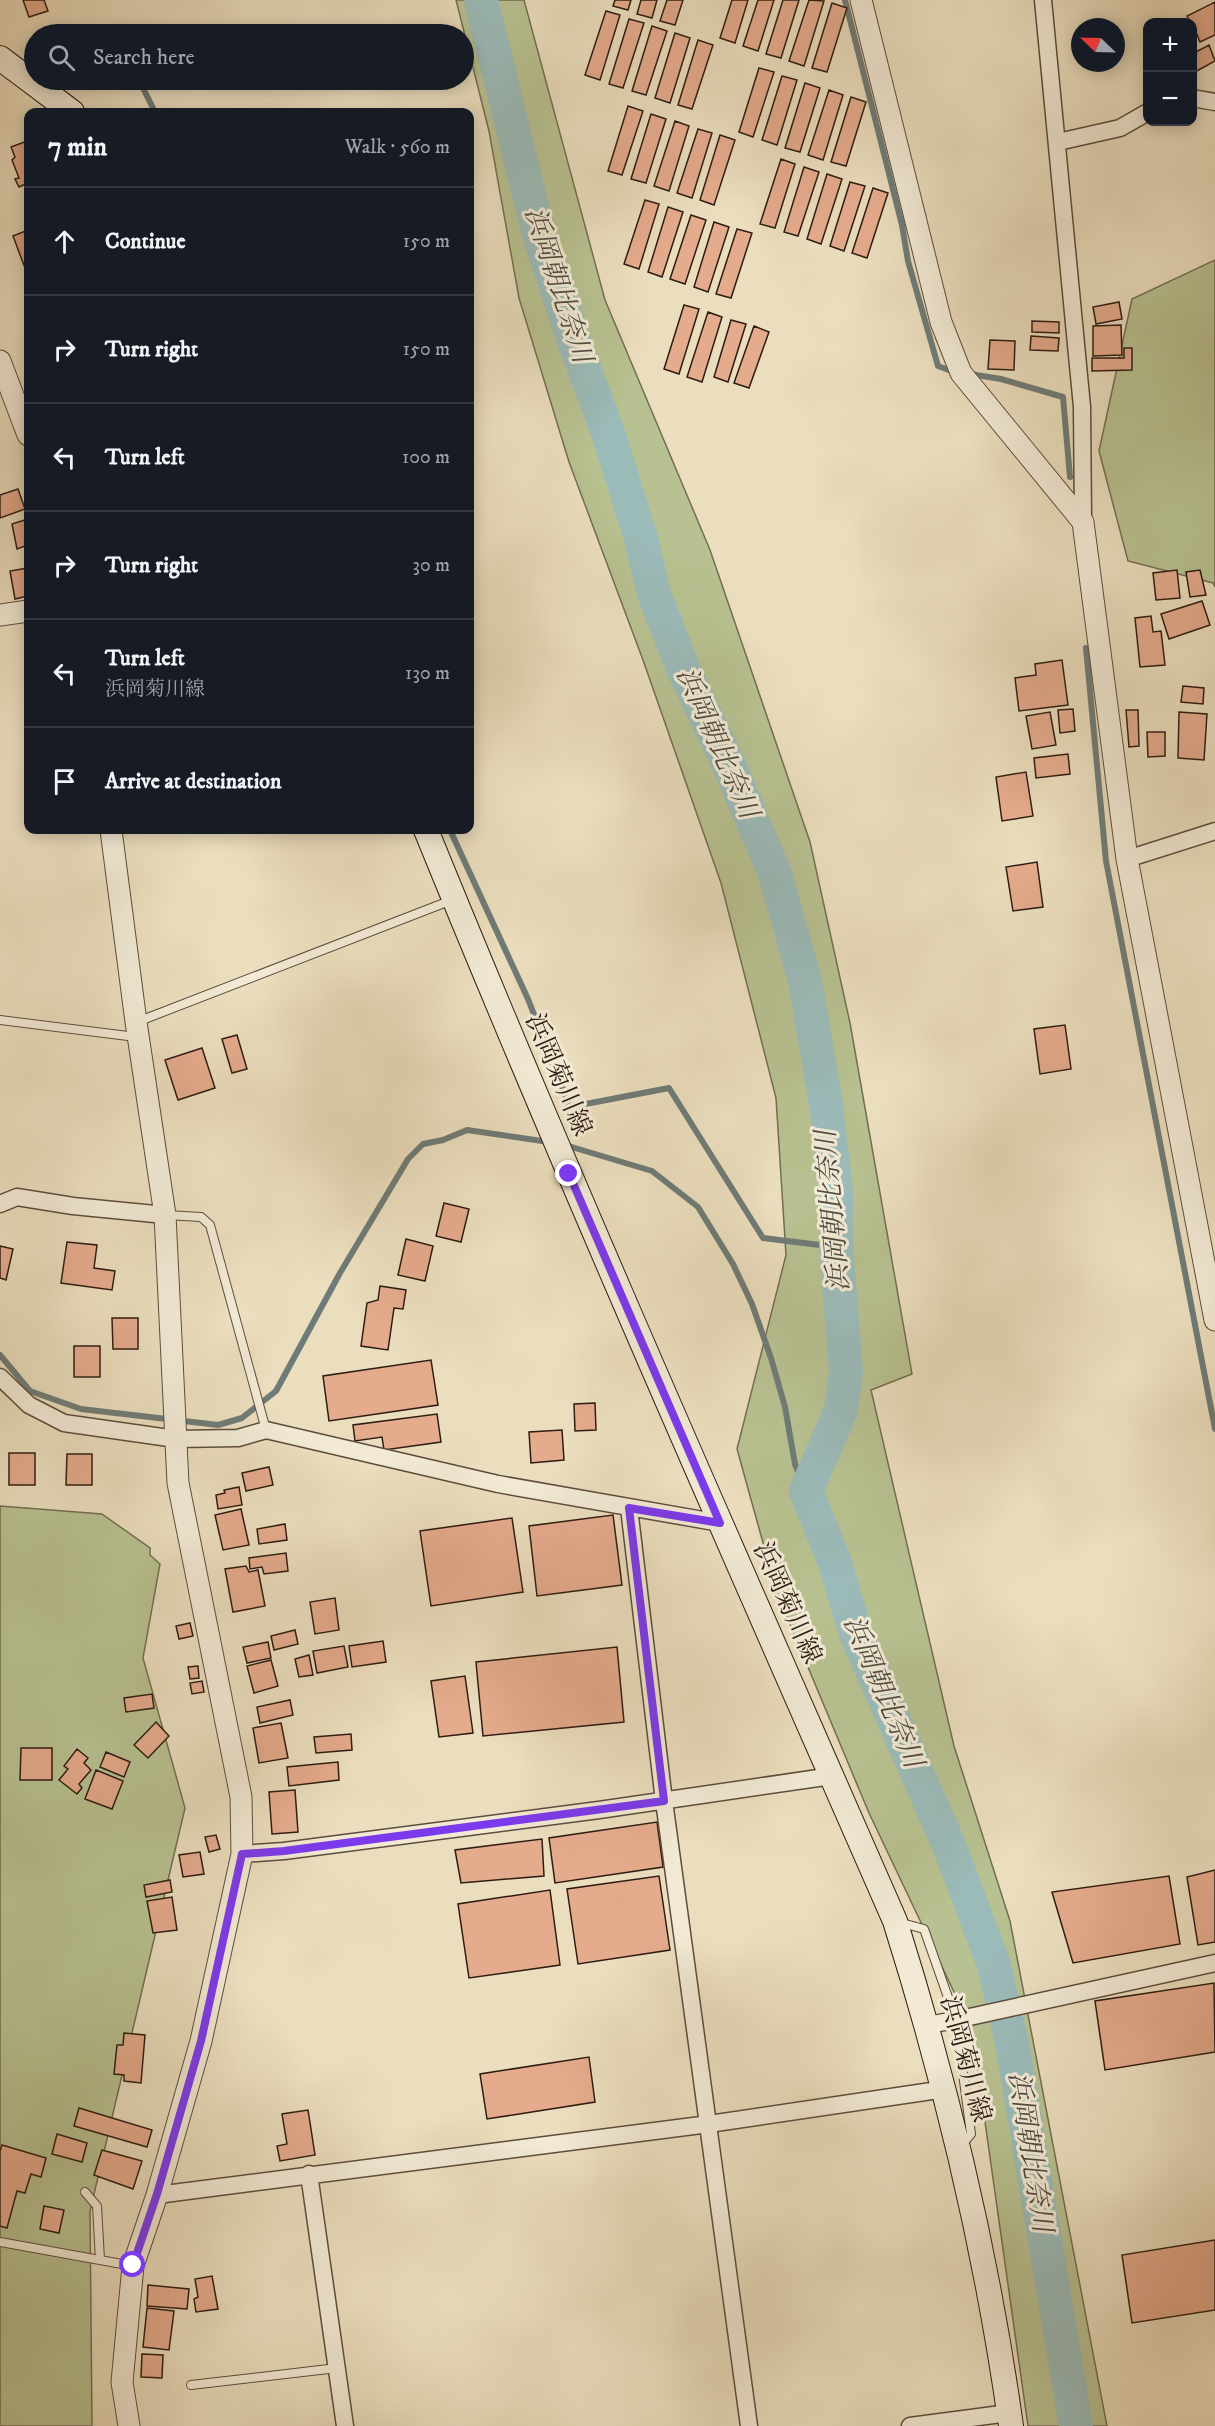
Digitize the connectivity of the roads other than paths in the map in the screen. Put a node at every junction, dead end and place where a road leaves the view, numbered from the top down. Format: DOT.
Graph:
graph roads {
  1 [pos="861,0"];
  2 [pos="1043,0"];
  3 [pos="0,58"];
  4 [pos="24,76"];
  5 [pos="43,90"];
  6 [pos="1197,99"];
  7 [pos="1215,102"];
  8 [pos="67,108"];
  9 [pos="1143,115"];
  10 [pos="1058,142"];
  11 [pos="0,361"];
  12 [pos="24,424"];
  13 [pos="1083,522"];
  14 [pos="24,612"];
  15 [pos="0,615"];
  16 [pos="1215,831"];
  17 [pos="112,834"];
  18 [pos="428,834"];
  19 [pos="1127,859"];
  20 [pos="454,899"];
  21 [pos="0,1020"];
  22 [pos="138,1030"];
  23 [pos="0,1204"];
  24 [pos="165,1215"];
  25 [pos="1215,1320"];
  26 [pos="0,1377"];
  27 [pos="266,1430"];
  28 [pos="176,1439"];
  29 [pos="629,1508"];
  30 [pos="720,1523"];
  31 [pos="832,1776"];
  32 [pos="664,1801"];
  33 [pos="242,1854"];
  34 [pos="895,1921"];
  35 [pos="1215,1963"];
  36 [pos="956,2020"];
  37 [pos="927,2025"];
  38 [pos="945,2089"];
  39 [pos="709,2124"];
  40 [pos="959,2149"];
  41 [pos="309,2174"];
  42 [pos="85,2192"];
  43 [pos="157,2194"];
  44 [pos="0,2242"];
  45 [pos="100,2260"];
  46 [pos="133,2265"];
  47 [pos="337,2368"];
  48 [pos="191,2385"];
  49 [pos="1010,2419"];
  50 [pos="129,2426"];
  51 [pos="345,2426"];
  52 [pos="748,2426"];
  53 [pos="910,2426"];
  1 -- 13 [label="street"];
  2 -- 10 [label="street"];
  3 -- 4 [label="main road"];
  5 -- 8 [label="main road"];
  6 -- 7 [label="street"];
  9 -- 10 [label="street"];
  10 -- 13 [label="street"];
  11 -- 12 [label="street"];
  13 -- 19 [label="street"];
  14 -- 15 [label="street"];
  16 -- 19 [label="street"];
  17 -- 22 [label="street"];
  18 -- 20 [label="main road, 浜岡菊川線"];
  19 -- 25 [label="street"];
  20 -- 22 [label="lane"];
  20 -- 30 [label="main road, 浜岡菊川線"];
  21 -- 22 [label="lane"];
  22 -- 24 [label="street"];
  23 -- 24 [label="street"];
  24 -- 27 [label="lane"];
  24 -- 28 [label="street"];
  26 -- 28 [label="street"];
  27 -- 28 [label="street"];
  27 -- 29 [label="street"];
  28 -- 33 [label="street"];
  29 -- 30 [label="street"];
  29 -- 32 [label="street"];
  30 -- 31 [label="main road, 浜岡菊川線"];
  31 -- 32 [label="street"];
  31 -- 34 [label="main road, 浜岡菊川線"];
  32 -- 33 [label="street"];
  32 -- 39 [label="street"];
  33 -- 43 [label="street"];
  34 -- 36 [label="lane"];
  34 -- 37 [label="main road, 浜岡菊川線"];
  35 -- 36 [label="street"];
  36 -- 37 [label="street"];
  36 -- 40 [label="lane"];
  37 -- 38 [label="main road, 浜岡菊川線"];
  38 -- 39 [label="street"];
  38 -- 40 [label="main road, 浜岡菊川線"];
  39 -- 41 [label="street"];
  39 -- 52 [label="street"];
  40 -- 49 [label="main road, 浜岡菊川線"];
  41 -- 43 [label="street"];
  41 -- 47 [label="street"];
  42 -- 45 [label="lane"];
  43 -- 46 [label="street"];
  44 -- 45 [label="lane"];
  45 -- 46 [label="lane"];
  46 -- 50 [label="street"];
  47 -- 48 [label="lane"];
  47 -- 51 [label="street"];
  49 -- 53 [label="street"];
}
